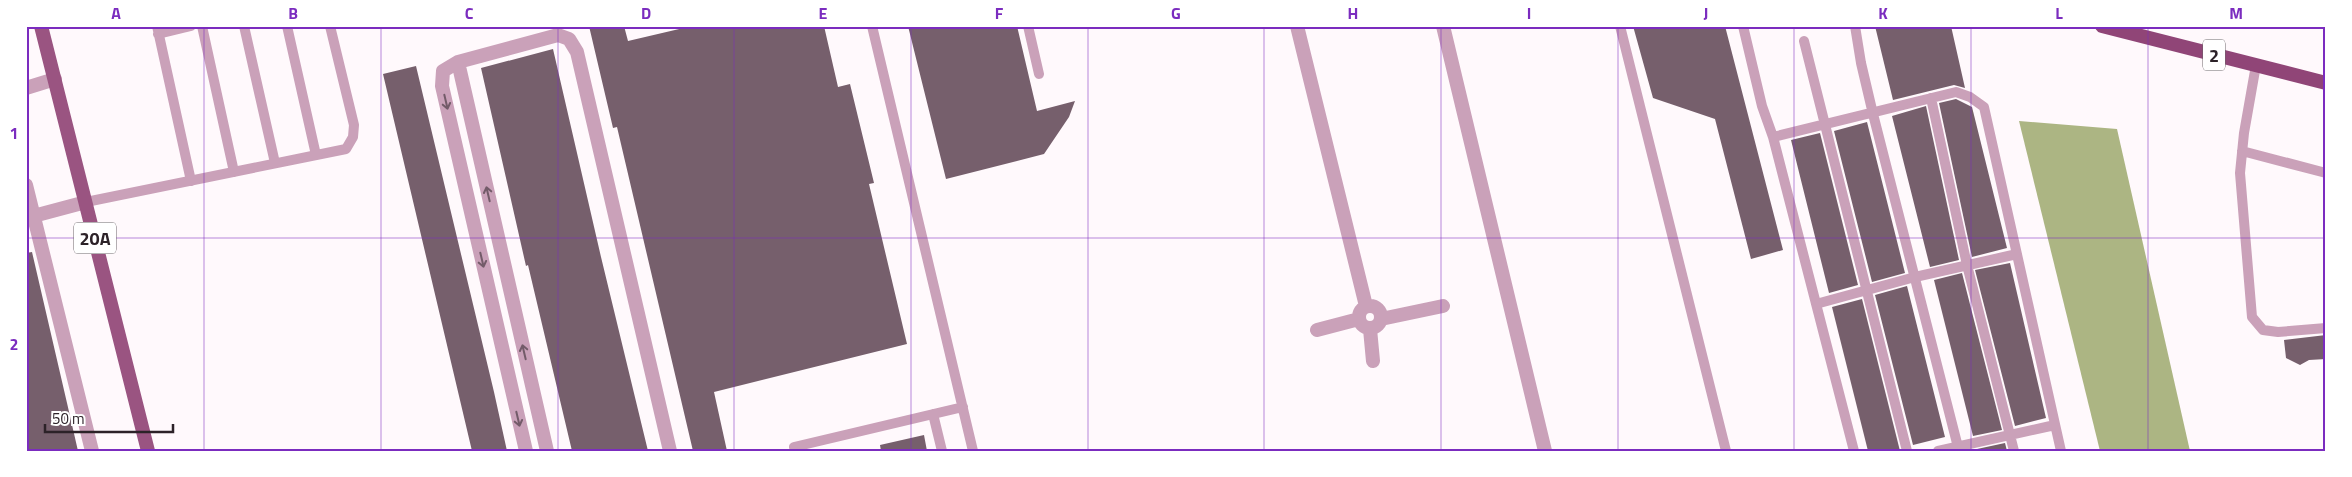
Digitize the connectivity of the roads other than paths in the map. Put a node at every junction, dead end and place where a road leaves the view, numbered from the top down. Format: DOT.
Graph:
graph roads {
  1 [pos="42,26"];
  2 [pos="190,26"];
  3 [pos="202,26"];
  4 [pos="244,26"];
  5 [pos="287,26"];
  6 [pos="330,26"];
  7 [pos="872,26"];
  8 [pos="1028,26"];
  9 [pos="1298,26"];
  10 [pos="1443,26"];
  11 [pos="1620,26"];
  12 [pos="1743,26"];
  13 [pos="1855,26"];
  14 [pos="2102,26"];
  15 [pos="158,30"];
  16 [pos="1804,41"];
  17 [pos="458,62"];
  18 [pos="2256,65"];
  19 [pos="1039,74"];
  20 [pos="55,79"];
  21 [pos="2326,83"];
  22 [pos="26,88"];
  23 [pos="1931,98"];
  24 [pos="1873,114"];
  25 [pos="1825,125"];
  26 [pos="1773,137"];
  27 [pos="2242,151"];
  28 [pos="316,155"];
  29 [pos="275,163"];
  30 [pos="234,172"];
  31 [pos="2326,173"];
  32 [pos="191,181"];
  33 [pos="26,185"];
  34 [pos="86,202"];
  35 [pos="30,217"];
  36 [pos="2017,254"];
  37 [pos="1967,265"];
  38 [pos="1915,277"];
  39 [pos="1866,290"];
  40 [pos="1816,304"];
  41 [pos="1366,306"];
  42 [pos="1443,306"];
  43 [pos="1359,319"];
  44 [pos="1381,319"];
  45 [pos="2326,328"];
  46 [pos="1370,329"];
  47 [pos="1317,330"];
  48 [pos="1373,360"];
  49 [pos="963,407"];
  50 [pos="933,414"];
  51 [pos="2055,425"];
  52 [pos="2009,435"];
  53 [pos="794,447"];
  54 [pos="1959,449"];
  55 [pos="92,451"];
  56 [pos="148,451"];
  57 [pos="526,451"];
  58 [pos="547,451"];
  59 [pos="670,451"];
  60 [pos="942,451"];
  61 [pos="973,451"];
  62 [pos="1545,451"];
  63 [pos="1726,451"];
  64 [pos="1854,451"];
  65 [pos="1907,451"];
  66 [pos="1938,451"];
  67 [pos="2014,451"];
  68 [pos="2061,451"];
  1 -- 20 [label="main road, 20A"];
  2 -- 15 [label="lane"];
  3 -- 30 [label="lane"];
  4 -- 29 [label="lane"];
  5 -- 28 [label="lane"];
  6 -- 28 [label="lane"];
  7 -- 49 [label="lane"];
  8 -- 19 [label="lane"];
  9 -- 41 [label="street"];
  10 -- 62 [label="street"];
  11 -- 63 [label="lane"];
  12 -- 26 [label="lane"];
  13 -- 24 [label="lane"];
  14 -- 18 [label="highway, 2"];
  15 -- 32 [label="lane"];
  16 -- 25 [label="lane"];
  17 -- 57 [label="street, one-way"];
  58 -- 17 [label="street, one-way"];
  17 -- 59 [label="street"];
  18 -- 21 [label="highway, 2"];
  18 -- 27 [label="lane"];
  20 -- 22 [label="street"];
  20 -- 34 [label="main road, 20A"];
  23 -- 24 [label="lane"];
  23 -- 36 [label="lane"];
  23 -- 37 [label="lane"];
  24 -- 25 [label="lane"];
  24 -- 38 [label="lane"];
  25 -- 26 [label="lane"];
  25 -- 39 [label="lane"];
  26 -- 40 [label="lane"];
  27 -- 31 [label="lane"];
  27 -- 45 [label="lane"];
  28 -- 29 [label="lane"];
  29 -- 30 [label="lane"];
  30 -- 32 [label="lane"];
  32 -- 34 [label="lane"];
  33 -- 35 [label="street"];
  34 -- 35 [label="street"];
  34 -- 56 [label="main road, 20A"];
  35 -- 55 [label="street"];
  36 -- 37 [label="lane"];
  36 -- 51 [label="lane"];
  37 -- 38 [label="lane"];
  37 -- 52 [label="lane"];
  38 -- 39 [label="lane"];
  38 -- 54 [label="lane"];
  39 -- 40 [label="lane"];
  39 -- 65 [label="lane"];
  40 -- 64 [label="lane"];
  41 -- 43 [label="street"];
  41 -- 44 [label="street"];
  42 -- 44 [label="street"];
  43 -- 46 [label="street"];
  43 -- 47 [label="street"];
  44 -- 46 [label="street"];
  46 -- 48 [label="street"];
  49 -- 50 [label="lane"];
  49 -- 61 [label="lane"];
  50 -- 53 [label="lane"];
  50 -- 60 [label="lane"];
  51 -- 52 [label="lane"];
  51 -- 68 [label="lane"];
  52 -- 54 [label="lane"];
  52 -- 67 [label="lane"];
  54 -- 66 [label="lane"];
}
